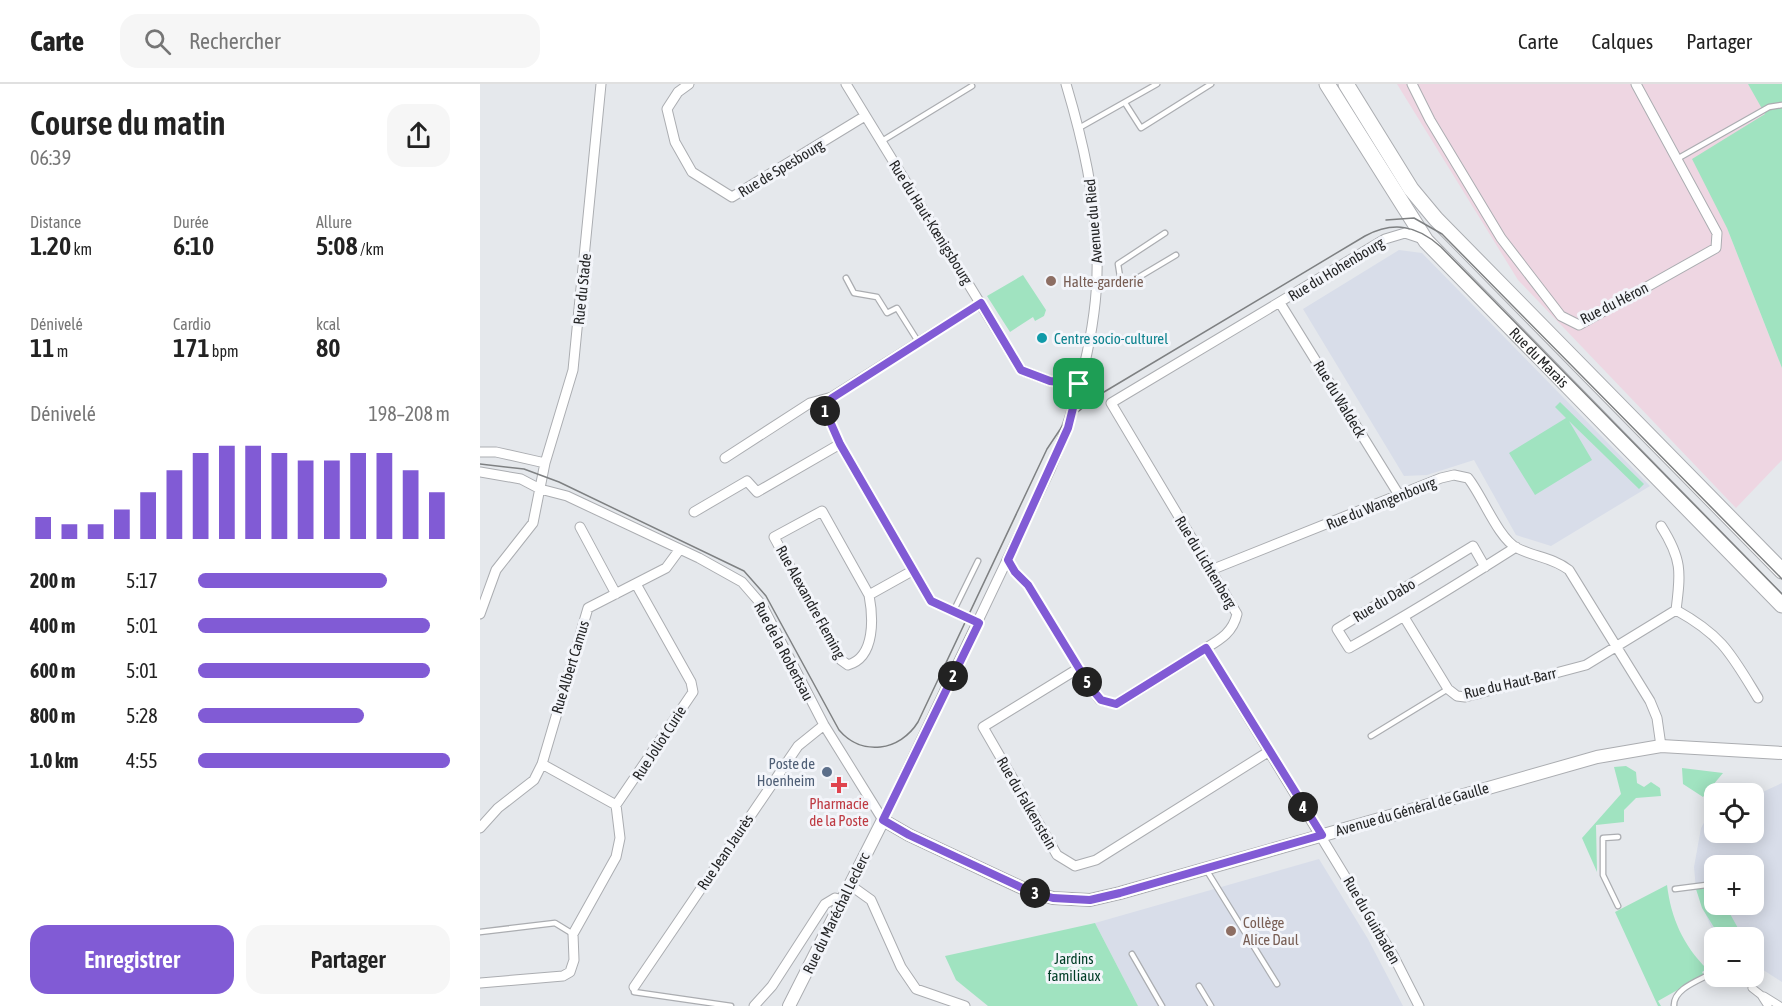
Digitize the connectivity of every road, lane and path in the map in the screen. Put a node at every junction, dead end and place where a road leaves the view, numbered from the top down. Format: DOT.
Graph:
graph roads {
  1 [pos="601,84"];
  2 [pos="689,84"];
  3 [pos="846,84"];
  4 [pos="1066,84"];
  5 [pos="1157,84"];
  6 [pos="1211,84"];
  7 [pos="1327,84"];
  8 [pos="1346,84"];
  9 [pos="1412,84"];
  10 [pos="1636,84"];
  11 [pos="972,86"];
  12 [pos="1125,103"];
  13 [pos="1782,105"];
  14 [pos="865,116"];
  15 [pos="1079,128"];
  16 [pos="881,142"];
  17 [pos="1677,159"];
  18 [pos="1422,203"];
  19 [pos="1414,225"];
  20 [pos="1165,233"];
  21 [pos="1398,233"];
  22 [pos="1426,241"];
  23 [pos="1176,255"];
  24 [pos="846,278"];
  25 [pos="1096,282"];
  26 [pos="1121,283"];
  27 [pos="981,303"];
  28 [pos="1280,303"];
  29 [pos="919,343"];
  30 [pos="1079,384"];
  31 [pos="832,398"];
  32 [pos="1111,403"];
  33 [pos="840,444"];
  34 [pos="480,452"];
  35 [pos="725,458"];
  36 [pos="545,463"];
  37 [pos="480,472"];
  38 [pos="540,489"];
  39 [pos="1399,495"];
  40 [pos="694,512"];
  41 [pos="1661,526"];
  42 [pos="580,527"];
  43 [pos="1516,547"];
  44 [pos="680,549"];
  45 [pos="1008,560"];
  46 [pos="978,561"];
  47 [pos="1485,567"];
  48 [pos="1211,570"];
  49 [pos="912,571"];
  50 [pos="1782,571"];
  51 [pos="636,584"];
  52 [pos="616,594"];
  53 [pos="870,595"];
  54 [pos="1782,605"];
  55 [pos="1676,610"];
  56 [pos="953,612"];
  57 [pos="480,614"];
  58 [pos="1404,617"];
  59 [pos="979,623"];
  60 [pos="1206,648"];
  61 [pos="1617,648"];
  62 [pos="1079,668"];
  63 [pos="1448,689"];
  64 [pos="1758,699"];
  65 [pos="824,725"];
  66 [pos="1371,736"];
  67 [pos="1661,746"];
  68 [pos="1268,752"];
  69 [pos="1782,753"];
  70 [pos="542,764"];
  71 [pos="616,805"];
  72 [pos="883,820"];
  73 [pos="480,828"];
  74 [pos="1322,835"];
  75 [pos="1618,837"];
  76 [pos="1205,869"];
  77 [pos="850,885"];
  78 [pos="1704,885"];
  79 [pos="1675,889"];
  80 [pos="842,900"];
  81 [pos="1618,906"];
  82 [pos="480,932"];
  83 [pos="573,934"];
  84 [pos="1132,954"];
  85 [pos="1704,978"];
  86 [pos="480,980"];
  87 [pos="1277,984"];
  88 [pos="1199,986"];
  89 [pos="634,987"];
  90 [pos="1752,988"];
  91 [pos="1761,995"];
  92 [pos="731,1006"];
  93 [pos="753,1006"];
  94 [pos="789,1006"];
  95 [pos="965,1006"];
  96 [pos="1162,1006"];
  97 [pos="1211,1006"];
  98 [pos="1419,1006"];
  99 [pos="1674,1006"];
  100 [pos="1768,1006"];
  101 [pos="1780,1006"];
  1 -- 36 [label="street, Rue du Stade"];
  2 -- 14 [label="street, Rue de Spesbourg"];
  3 -- 14 [label="street, Rue du Haut-Kœnigsbourg"];
  4 -- 15 [label="street, Avenue du Ried"];
  5 -- 12 [label="lane"];
  6 -- 12 [label="lane"];
  7 -- 19 [label="main road, Rue du Marais"];
  8 -- 18 [label="main road, Rue du Marais"];
  9 -- 17 [label="street, Rue du Héron"];
  10 -- 17 [label="street, Rue du Héron"];
  11 -- 16 [label="lane"];
  12 -- 15 [label="lane"];
  13 -- 17 [label="lane"];
  14 -- 16 [label="street, Rue du Haut-Kœnigsbourg"];
  15 -- 25 [label="street, Avenue du Ried"];
  16 -- 27 [label="street, Rue du Haut-Kœnigsbourg"];
  18 -- 19 [label="street"];
  18 -- 50 [label="main road, Rue du Marais"];
  19 -- 21 [label="street"];
  19 -- 22 [label="main road, Rue du Marais"];
  20 -- 26 [label="lane"];
  21 -- 22 [label="street, Rue du Hohenbourg"];
  21 -- 28 [label="street, Rue du Hohenbourg"];
  22 -- 54 [label="main road, Rue du Marais"];
  23 -- 26 [label="lane"];
  24 -- 29 [label="lane"];
  25 -- 26 [label="lane"];
  25 -- 30 [label="street, Avenue du Ried"];
  27 -- 29 [label="street"];
  27 -- 30 [label="street, Rue du Haut-Kœnigsbourg"];
  28 -- 32 [label="street, Rue du Hohenbourg"];
  28 -- 39 [label="street, Rue du Waldeck"];
  29 -- 31 [label="street"];
  30 -- 45 [label="street, Avenue du Ried"];
  31 -- 33 [label="street"];
  31 -- 35 [label="street"];
  32 -- 48 [label="street, Rue du Lichtenberg"];
  33 -- 40 [label="street"];
  33 -- 49 [label="street"];
  34 -- 36 [label="street"];
  36 -- 38 [label="street, Rue du Stade"];
  37 -- 38 [label="street, Rue de la Robertsau"];
  38 -- 44 [label="street, Rue de la Robertsau"];
  38 -- 57 [label="street, Rue du Stade"];
  39 -- 43 [label="street, Rue du Wangenbourg"];
  39 -- 48 [label="street, Rue du Wangenbourg"];
  41 -- 55 [label="street"];
  42 -- 52 [label="street"];
  43 -- 47 [label="street, Rue du Dabo"];
  43 -- 61 [label="street"];
  44 -- 51 [label="street, Rue Albert Camus"];
  44 -- 65 [label="street, Rue de la Robertsau"];
  45 -- 59 [label="street, Avenue du Ried"];
  45 -- 62 [label="street, Rue du Lichtenberg"];
  46 -- 56 [label="lane"];
  47 -- 58 [label="street, Rue du Dabo"];
  47 -- 58 [label="street, Rue du Dabo"];
  48 -- 60 [label="street, Rue du Lichtenberg"];
  49 -- 53 [label="street"];
  49 -- 56 [label="street"];
  51 -- 52 [label="street, Rue Albert Camus"];
  51 -- 71 [label="street, Rue Joliot Curie"];
  52 -- 70 [label="street, Rue Albert Camus"];
  53 -- 53 [label="street, Rue Alexandre Fleming"];
  55 -- 61 [label="street, Rue du Haut-Barr"];
  55 -- 64 [label="street"];
  56 -- 59 [label="street"];
  58 -- 63 [label="street, Rue du Haut-Barr"];
  59 -- 72 [label="street, Avenue du Ried"];
  60 -- 62 [label="street, Rue du Lichtenberg"];
  60 -- 68 [label="street"];
  61 -- 63 [label="street, Rue du Haut-Barr"];
  61 -- 67 [label="street"];
  62 -- 68 [label="street, Rue du Falkenstein"];
  63 -- 66 [label="lane"];
  65 -- 72 [label="street, Rue de la Robertsau"];
  65 -- 89 [label="street, Rue Jean Jaurès"];
  67 -- 69 [label="street, Avenue du Général de Gaulle"];
  67 -- 74 [label="street, Avenue du Général de Gaulle"];
  68 -- 74 [label="street"];
  70 -- 71 [label="street"];
  70 -- 73 [label="street"];
  71 -- 83 [label="street"];
  72 -- 76 [label="street, Avenue du Général de Gaulle"];
  72 -- 77 [label="street, Rue du Maréchal Leclerc"];
  74 -- 76 [label="street, Avenue du Général de Gaulle"];
  74 -- 98 [label="street, Rue du Guirbaden"];
  75 -- 81 [label="lane"];
  76 -- 87 [label="lane"];
  77 -- 80 [label="street, Rue du Maréchal Leclerc"];
  77 -- 95 [label="street"];
  78 -- 79 [label="lane"];
  80 -- 93 [label="street"];
  80 -- 94 [label="street, Rue du Maréchal Leclerc"];
  82 -- 83 [label="lane"];
  83 -- 86 [label="street"];
  84 -- 96 [label="lane"];
  85 -- 99 [label="lane"];
  88 -- 97 [label="lane"];
  89 -- 92 [label="lane"];
  90 -- 91 [label="street"];
  91 -- 100 [label="street"];
  91 -- 101 [label="street"];
}
